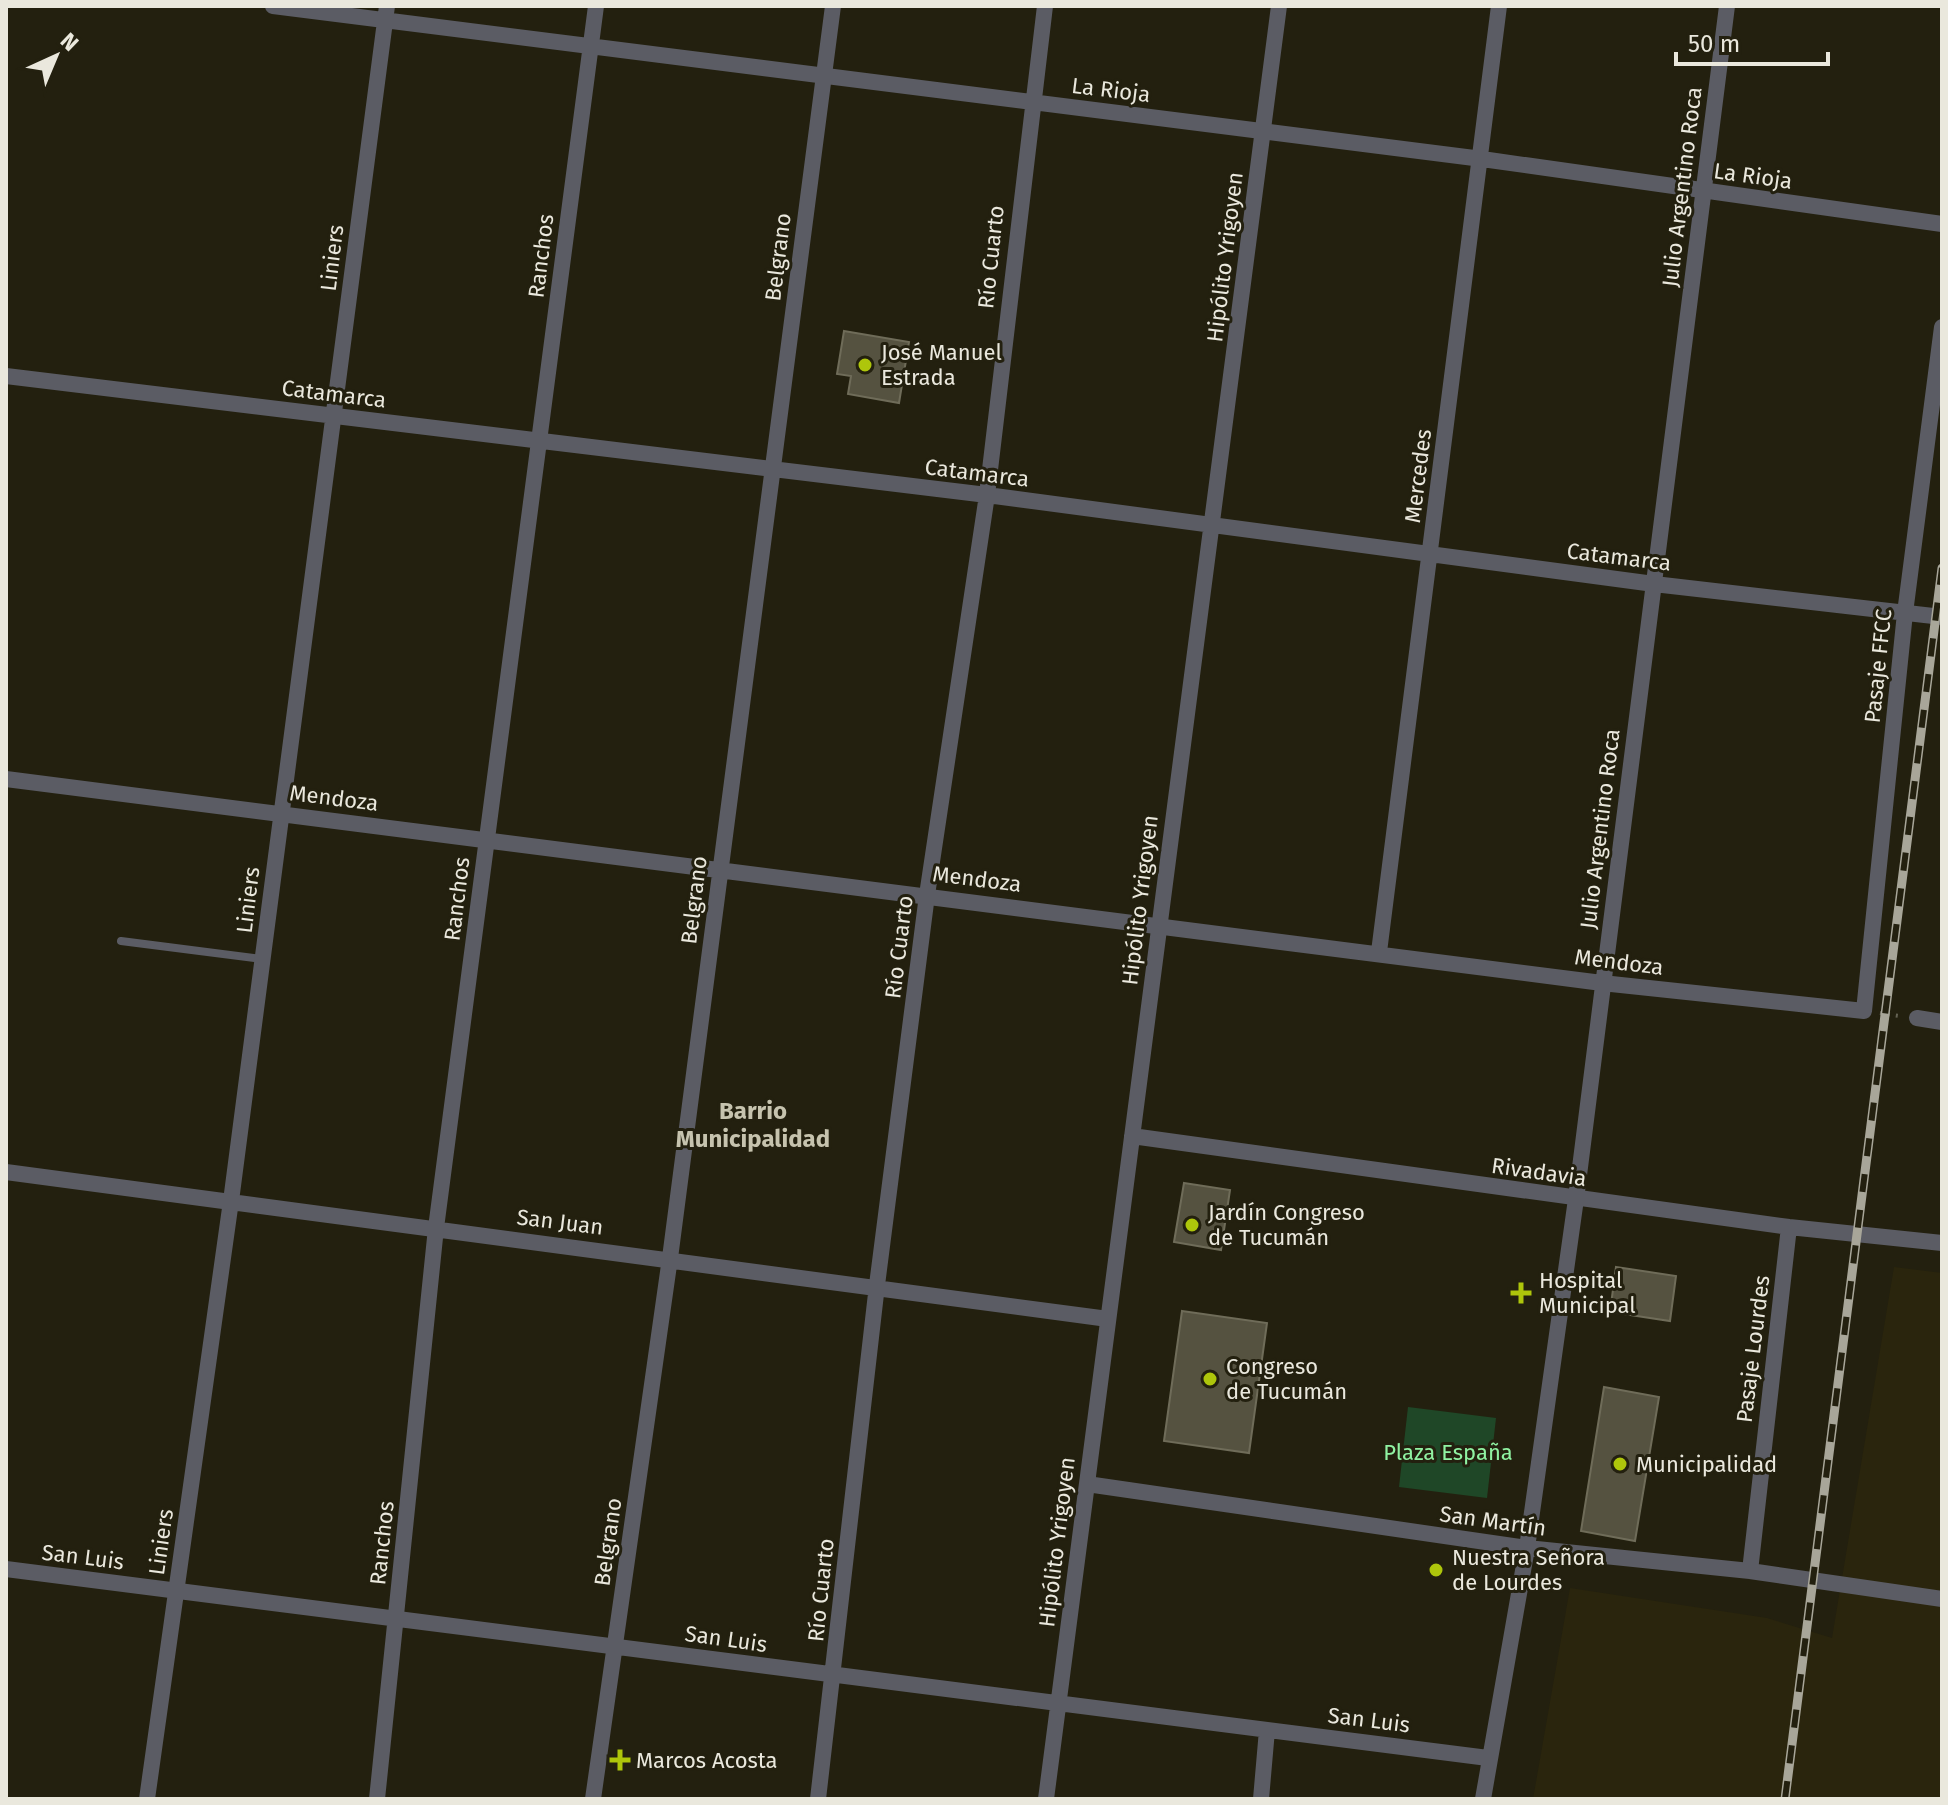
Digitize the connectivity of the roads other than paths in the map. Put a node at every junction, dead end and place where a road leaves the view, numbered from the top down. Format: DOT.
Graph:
graph roads {
  1 [pos="273,6"];
  2 [pos="596,6"];
  3 [pos="833,6"];
  4 [pos="1045,6"];
  5 [pos="1279,6"];
  6 [pos="1499,6"];
  7 [pos="1727,6"];
  8 [pos="386,13"];
  9 [pos="590,46"];
  10 [pos="824,76"];
  11 [pos="1031,102"];
  12 [pos="1263,132"];
  13 [pos="1482,159"];
  14 [pos="1703,192"];
  15 [pos="1942,224"];
  16 [pos="1942,327"];
  17 [pos="6,376"];
  18 [pos="334,416"];
  19 [pos="539,442"];
  20 [pos="772,471"];
  21 [pos="987,495"];
  22 [pos="1212,527"];
  23 [pos="1430,555"];
  24 [pos="1654,584"];
  25 [pos="1905,613"];
  26 [pos="1942,617"];
  27 [pos="6,779"];
  28 [pos="282,814"];
  29 [pos="487,839"];
  30 [pos="720,869"];
  31 [pos="927,895"];
  32 [pos="1159,924"];
  33 [pos="121,941"];
  34 [pos="1379,952"];
  35 [pos="263,959"];
  36 [pos="1602,983"];
  37 [pos="1864,1011"];
  38 [pos="1917,1018"];
  39 [pos="1942,1022"];
  40 [pos="1132,1136"];
  41 [pos="6,1172"];
  42 [pos="1576,1199"];
  43 [pos="231,1201"];
  44 [pos="1789,1227"];
  45 [pos="436,1228"];
  46 [pos="1942,1243"];
  47 [pos="670,1258"];
  48 [pos="877,1285"];
  49 [pos="1108,1319"];
  50 [pos="1087,1484"];
  51 [pos="1527,1548"];
  52 [pos="6,1569"];
  53 [pos="1750,1571"];
  54 [pos="176,1591"];
  55 [pos="1942,1599"];
  56 [pos="397,1621"];
  57 [pos="615,1647"];
  58 [pos="833,1676"];
  59 [pos="1058,1703"];
  60 [pos="1267,1730"];
  61 [pos="1488,1758"];
  62 [pos="147,1799"];
  63 [pos="377,1799"];
  64 [pos="593,1799"];
  65 [pos="818,1799"];
  66 [pos="1046,1799"];
  67 [pos="1261,1799"];
  68 [pos="1483,1799"];
  1 -- 8 [label="street, La Rioja"];
  2 -- 9 [label="street, Ranchos"];
  3 -- 10 [label="street, Belgrano"];
  4 -- 11 [label="street, Río Cuarto"];
  5 -- 12 [label="street, Hipólito Yrigoyen"];
  6 -- 13 [label="street, Mercedes"];
  7 -- 14 [label="street, Julio Argentino Roca"];
  8 -- 9 [label="street, La Rioja"];
  8 -- 18 [label="street, Liniers"];
  9 -- 10 [label="street, La Rioja"];
  9 -- 19 [label="street, Ranchos"];
  10 -- 11 [label="street, La Rioja"];
  10 -- 20 [label="street, Belgrano"];
  11 -- 12 [label="street, La Rioja"];
  11 -- 21 [label="street, Río Cuarto"];
  12 -- 13 [label="street, La Rioja"];
  12 -- 22 [label="street, Hipólito Yrigoyen"];
  13 -- 14 [label="street, La Rioja"];
  13 -- 23 [label="street, Mercedes"];
  14 -- 15 [label="street, La Rioja"];
  14 -- 24 [label="street, Julio Argentino Roca"];
  16 -- 25 [label="street, Pasaje FFCC"];
  17 -- 18 [label="street, Catamarca"];
  18 -- 19 [label="street, Catamarca"];
  18 -- 28 [label="street, Liniers"];
  19 -- 20 [label="street, Catamarca"];
  19 -- 29 [label="street, Ranchos"];
  20 -- 21 [label="street, Catamarca"];
  20 -- 30 [label="street, Belgrano"];
  21 -- 22 [label="street, Catamarca"];
  21 -- 31 [label="street, Río Cuarto"];
  22 -- 23 [label="street, Catamarca"];
  22 -- 32 [label="street, Hipólito Yrigoyen"];
  23 -- 24 [label="street, Catamarca"];
  23 -- 34 [label="street, Mercedes"];
  24 -- 25 [label="street, Catamarca"];
  24 -- 36 [label="street, Julio Argentino Roca"];
  25 -- 26 [label="street, Catamarca"];
  25 -- 37 [label="street, Pasaje FFCC"];
  27 -- 28 [label="street, Mendoza"];
  28 -- 29 [label="street, Mendoza"];
  28 -- 35 [label="street, Liniers"];
  29 -- 30 [label="street, Mendoza"];
  29 -- 45 [label="street, Ranchos"];
  30 -- 31 [label="street, Mendoza"];
  30 -- 47 [label="street, Belgrano"];
  31 -- 32 [label="street, Mendoza"];
  31 -- 48 [label="street, Río Cuarto"];
  32 -- 34 [label="street, Mendoza"];
  32 -- 40 [label="street, Hipólito Yrigoyen"];
  33 -- 35 [label="lane"];
  34 -- 36 [label="street, Mendoza"];
  35 -- 43 [label="street, Liniers"];
  36 -- 37 [label="street, Mendoza"];
  36 -- 42 [label="street, Julio Argentino Roca"];
  38 -- 39 [label="street"];
  40 -- 42 [label="street, Rivadavia"];
  40 -- 49 [label="street, Hipólito Yrigoyen"];
  41 -- 43 [label="street, San Juan"];
  42 -- 44 [label="street, Rivadavia"];
  42 -- 51 [label="street, Julio Argentino Roca"];
  43 -- 45 [label="street, San Juan"];
  43 -- 54 [label="street, Liniers"];
  44 -- 46 [label="street, Rivadavia"];
  44 -- 53 [label="street, Pasaje Lourdes"];
  45 -- 47 [label="street, San Juan"];
  45 -- 56 [label="street, Ranchos"];
  47 -- 48 [label="street, San Juan"];
  47 -- 57 [label="street, Belgrano"];
  48 -- 49 [label="street, San Juan"];
  48 -- 58 [label="street, Río Cuarto"];
  49 -- 50 [label="street, Hipólito Yrigoyen"];
  50 -- 51 [label="street, San Martín"];
  50 -- 59 [label="street, Hipólito Yrigoyen"];
  51 -- 53 [label="street, San Martín"];
  51 -- 61 [label="street, Julio Argentino Roca"];
  52 -- 54 [label="street, San Luis"];
  53 -- 55 [label="street, San Martín"];
  54 -- 56 [label="street, San Luis"];
  54 -- 62 [label="street, Liniers"];
  56 -- 57 [label="street, San Luis"];
  56 -- 63 [label="street, Ranchos"];
  57 -- 58 [label="street, San Luis"];
  57 -- 64 [label="street, Belgrano"];
  58 -- 59 [label="street, San Luis"];
  58 -- 65 [label="street, Río Cuarto"];
  59 -- 60 [label="street, San Luis"];
  59 -- 66 [label="street, Hipólito Yrigoyen"];
  60 -- 61 [label="street, San Luis"];
  60 -- 67 [label="street"];
  61 -- 68 [label="street, Julio Argentino Roca"];
}
